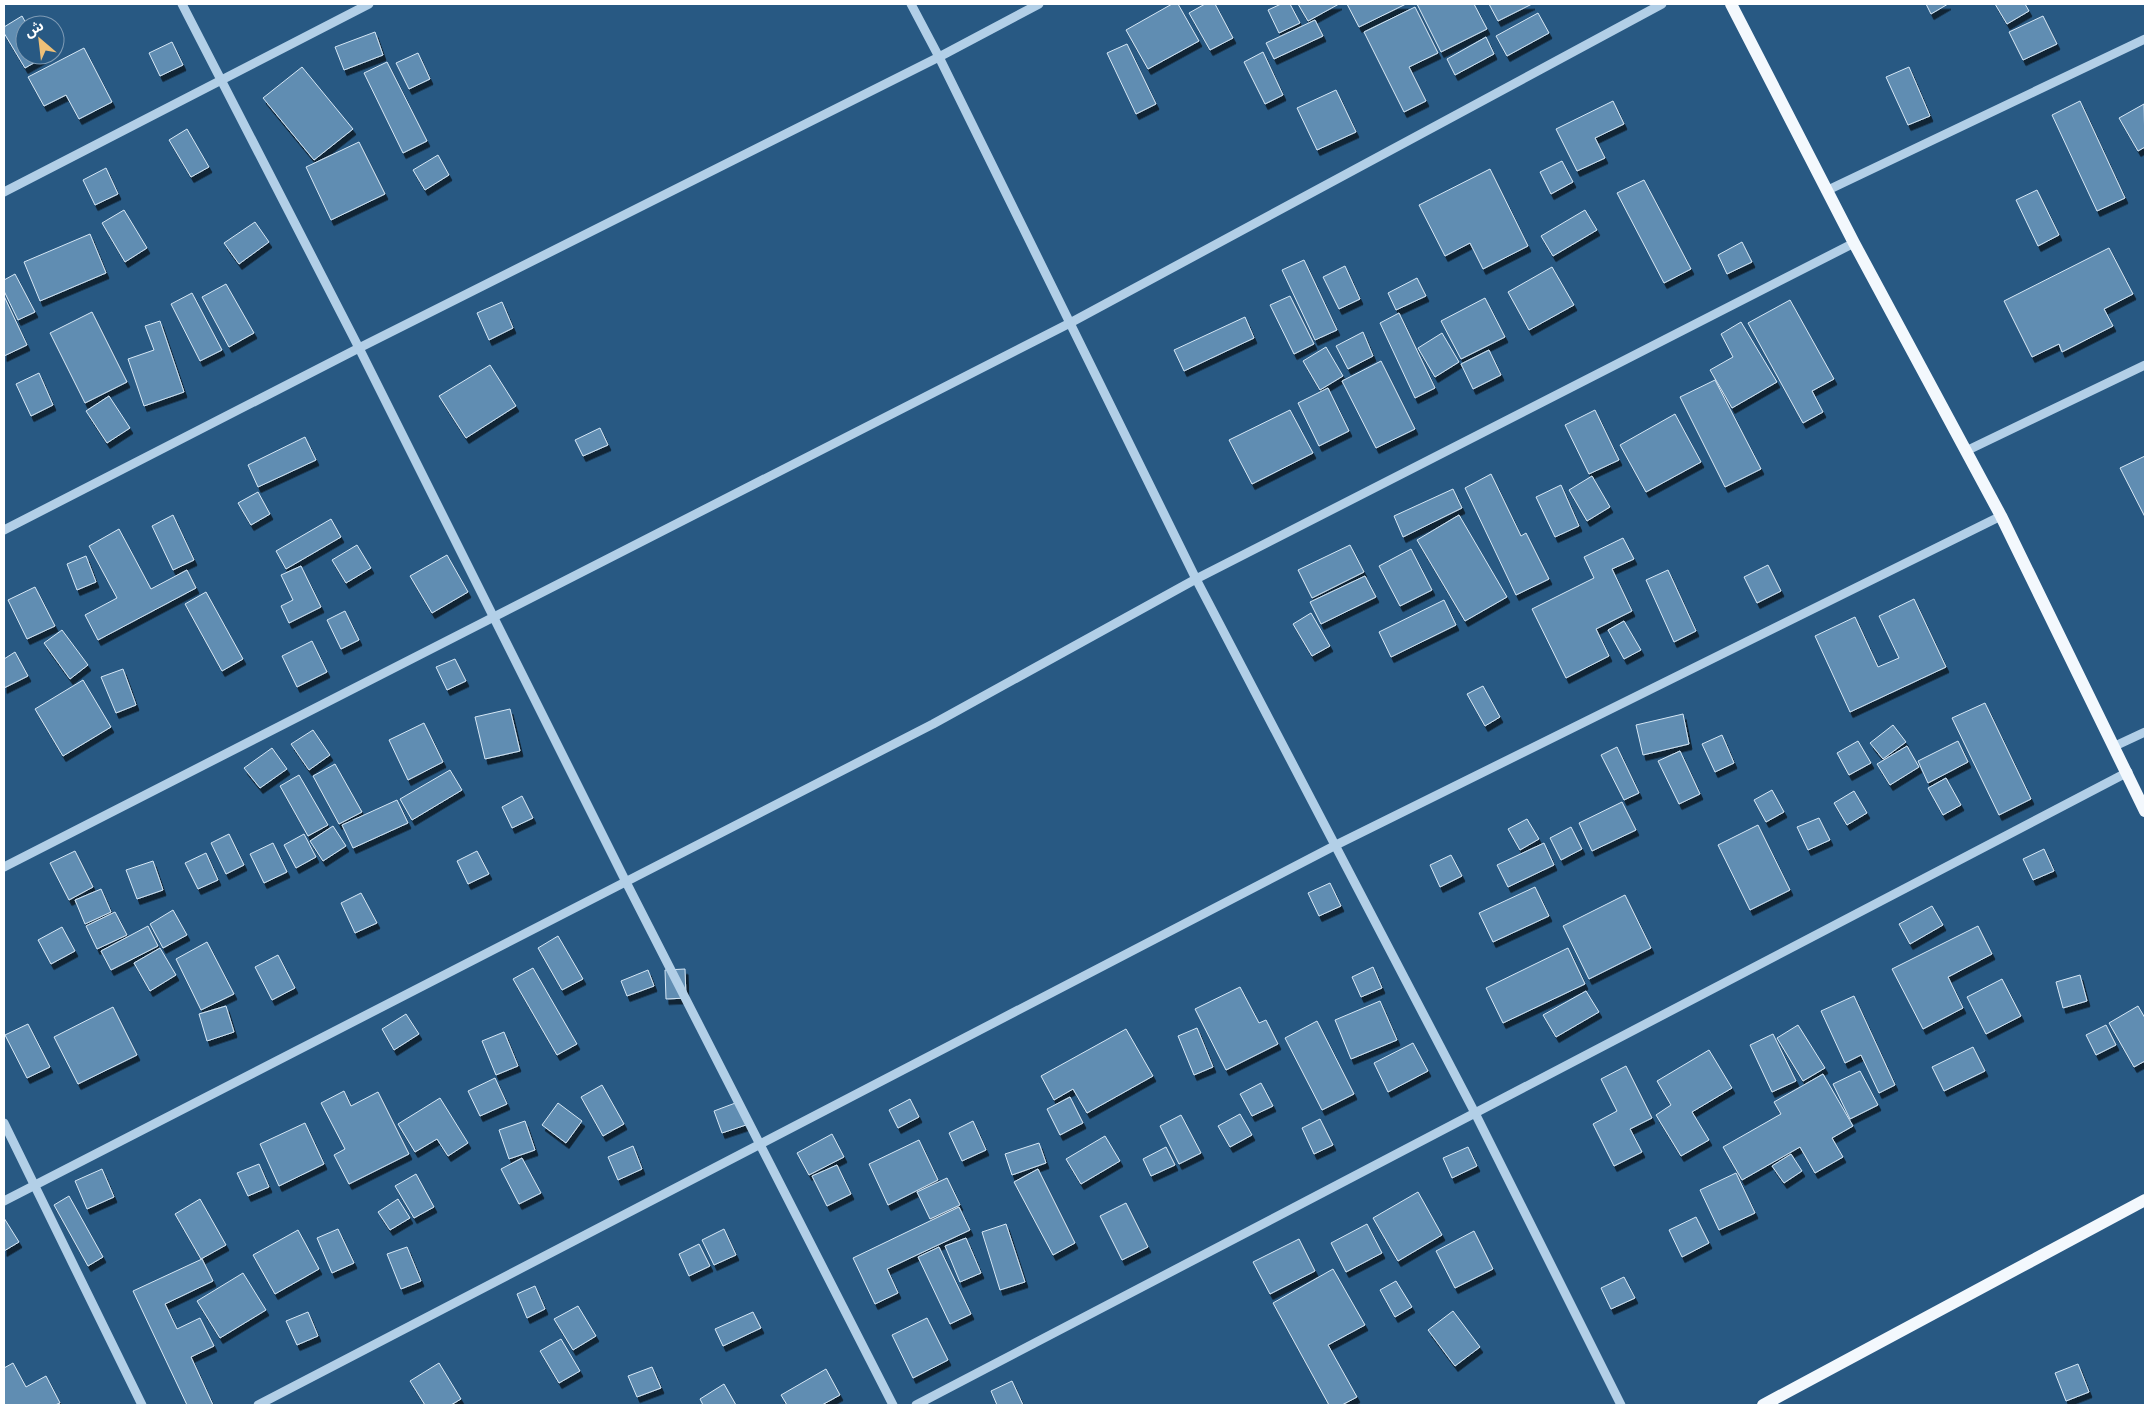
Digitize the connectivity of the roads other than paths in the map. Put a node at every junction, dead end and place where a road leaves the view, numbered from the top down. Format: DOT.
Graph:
graph roads {
  1 [pos="182,4"];
  2 [pos="370,4"];
  3 [pos="911,4"];
  4 [pos="1040,4"];
  5 [pos="1662,4"];
  6 [pos="1731,4"];
  7 [pos="2145,39"];
  8 [pos="940,57"];
  9 [pos="220,79"];
  10 [pos="1828,190"];
  11 [pos="4,192"];
  12 [pos="1854,243"];
  13 [pos="1070,322"];
  14 [pos="359,348"];
  15 [pos="2145,365"];
  16 [pos="1966,451"];
  17 [pos="2001,516"];
  18 [pos="4,530"];
  19 [pos="1196,579"];
  20 [pos="492,616"];
  21 [pos="2145,732"];
  22 [pos="2115,746"];
  23 [pos="2128,772"];
  24 [pos="2145,811"];
  25 [pos="1336,845"];
  26 [pos="4,868"];
  27 [pos="626,882"];
  28 [pos="1475,1113"];
  29 [pos="4,1122"];
  30 [pos="760,1144"];
  31 [pos="35,1185"];
  32 [pos="2145,1200"];
  33 [pos="4,1201"];
  34 [pos="142,1405"];
  35 [pos="258,1405"];
  36 [pos="893,1405"];
  37 [pos="916,1405"];
  38 [pos="1621,1405"];
  39 [pos="1763,1405"];
  1 -- 9 [label="street"];
  2 -- 9 [label="street"];
  3 -- 8 [label="street"];
  4 -- 8 [label="street"];
  5 -- 13 [label="street"];
  6 -- 10 [label="main road"];
  7 -- 10 [label="street"];
  8 -- 13 [label="street"];
  8 -- 14 [label="street"];
  9 -- 11 [label="street"];
  9 -- 14 [label="street"];
  10 -- 12 [label="main road"];
  12 -- 16 [label="main road"];
  12 -- 19 [label="street"];
  13 -- 19 [label="street"];
  13 -- 20 [label="street"];
  14 -- 18 [label="street"];
  14 -- 20 [label="street"];
  15 -- 16 [label="street"];
  16 -- 17 [label="main road"];
  17 -- 22 [label="main road"];
  17 -- 25 [label="street"];
  19 -- 25 [label="street"];
  19 -- 27 [label="street"];
  20 -- 26 [label="street"];
  20 -- 27 [label="street"];
  21 -- 22 [label="street"];
  22 -- 23 [label="main road"];
  23 -- 24 [label="main road"];
  23 -- 28 [label="street"];
  25 -- 28 [label="street"];
  25 -- 30 [label="street"];
  27 -- 30 [label="street"];
  27 -- 31 [label="street"];
  28 -- 37 [label="street"];
  28 -- 38 [label="street"];
  29 -- 31 [label="street"];
  30 -- 35 [label="street"];
  30 -- 36 [label="street"];
  31 -- 33 [label="street"];
  31 -- 34 [label="street"];
  32 -- 39 [label="main road"];
}
